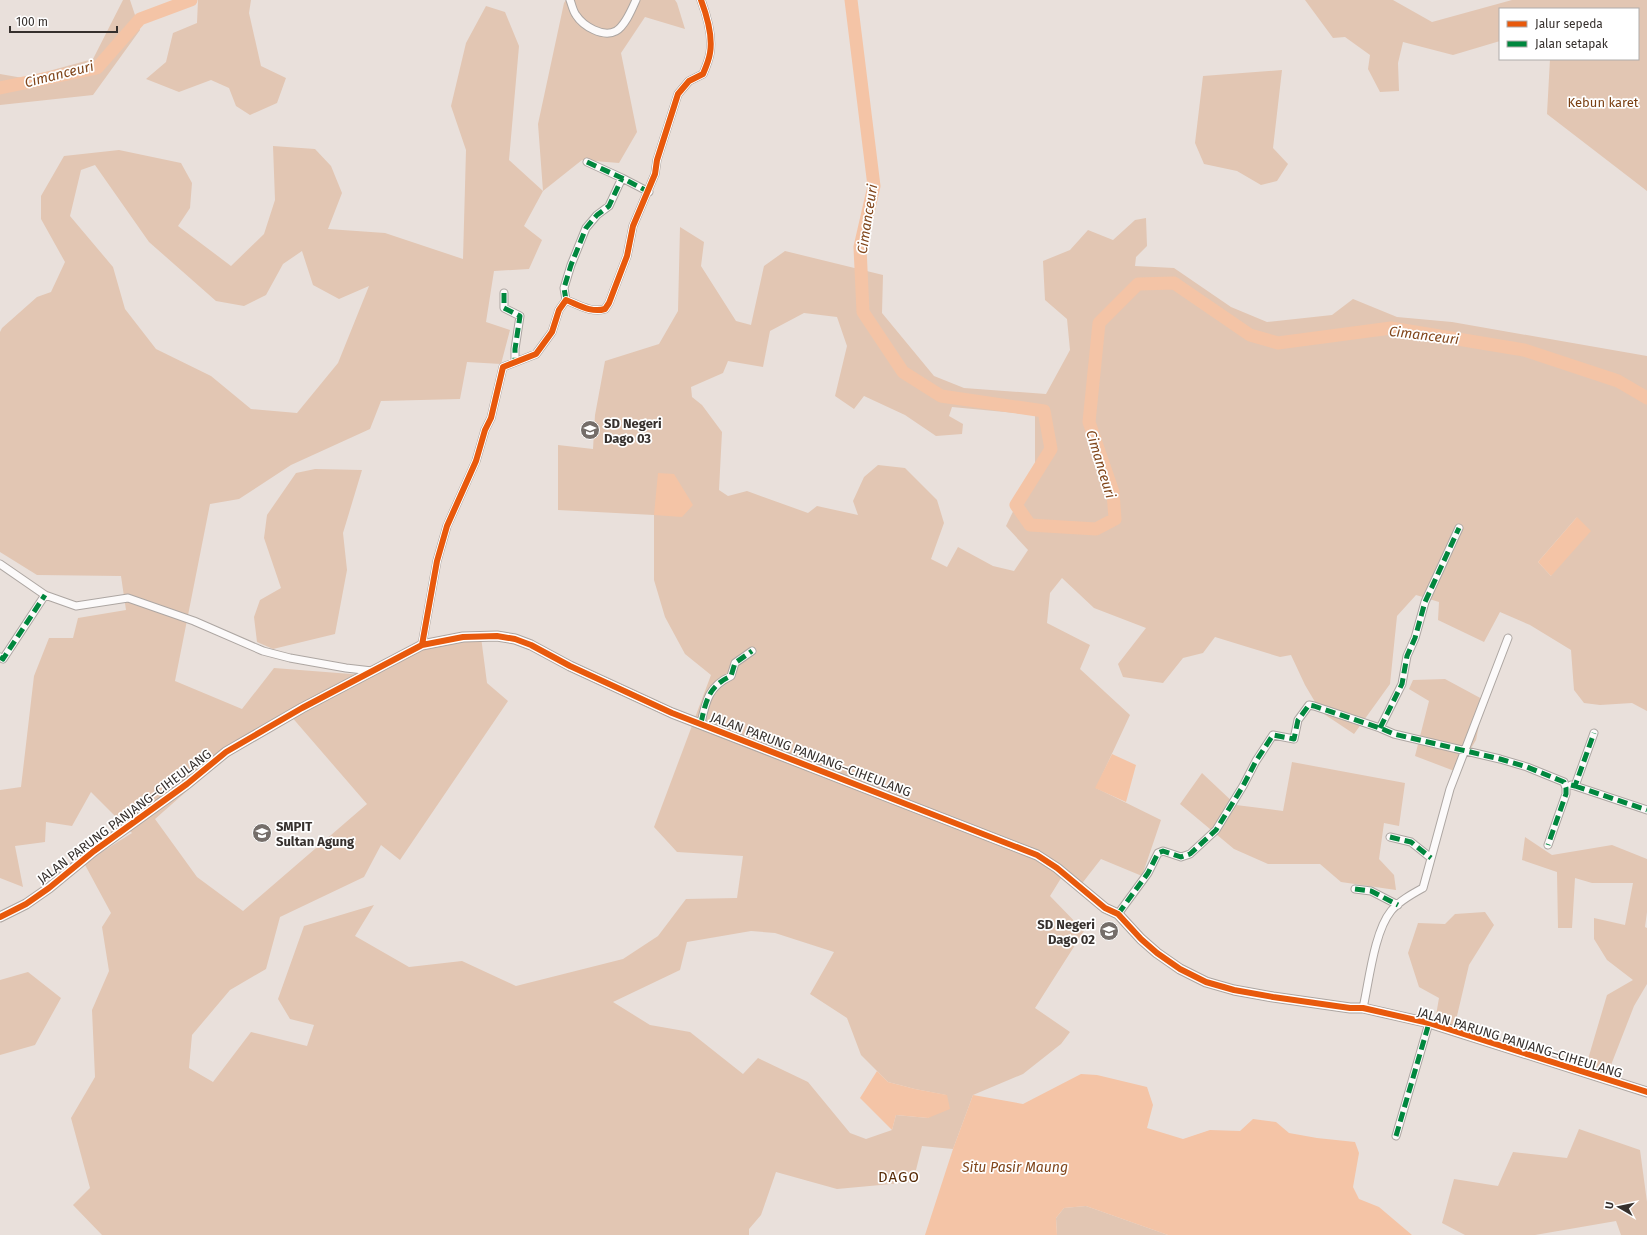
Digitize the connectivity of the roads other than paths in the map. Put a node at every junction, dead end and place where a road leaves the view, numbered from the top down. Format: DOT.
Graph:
graph roads {
  1 [pos="570,0"];
  2 [pos="636,0"];
  3 [pos="701,0"];
  4 [pos="587,162"];
  5 [pos="622,178"];
  6 [pos="649,192"];
  7 [pos="504,293"];
  8 [pos="566,300"];
  9 [pos="515,362"];
  10 [pos="1459,528"];
  11 [pos="0,564"];
  12 [pos="45,595"];
  13 [pos="1508,638"];
  14 [pos="422,646"];
  15 [pos="752,651"];
  16 [pos="0,657"];
  17 [pos="374,672"];
  18 [pos="701,723"];
  19 [pos="1380,728"];
  20 [pos="1594,733"];
  21 [pos="1465,752"];
  22 [pos="1564,782"];
  23 [pos="1575,786"];
  24 [pos="1647,810"];
  25 [pos="1390,836"];
  26 [pos="1548,845"];
  27 [pos="1431,858"];
  28 [pos="1355,888"];
  29 [pos="1398,905"];
  30 [pos="1118,914"];
  31 [pos="0,917"];
  32 [pos="1363,1008"];
  33 [pos="1428,1023"];
  34 [pos="1647,1092"];
  35 [pos="1396,1136"];
  1 -- 2 [label="street"];
  3 -- 6 [label="street"];
  4 -- 5 [label="street"];
  5 -- 6 [label="street"];
  5 -- 8 [label="street"];
  6 -- 8 [label="street"];
  7 -- 9 [label="street"];
  8 -- 9 [label="street"];
  9 -- 14 [label="street"];
  10 -- 19 [label="street"];
  11 -- 12 [label="street"];
  12 -- 16 [label="street"];
  12 -- 17 [label="street"];
  13 -- 21 [label="street"];
  14 -- 17 [label="street, JALAN PARUNG PANJANG–CIHEULANG"];
  14 -- 18 [label="street, JALAN PARUNG PANJANG–CIHEULANG"];
  15 -- 18 [label="street"];
  17 -- 31 [label="street, JALAN PARUNG PANJANG–CIHEULANG"];
  18 -- 30 [label="street, JALAN PARUNG PANJANG–CIHEULANG"];
  19 -- 21 [label="street"];
  19 -- 30 [label="street"];
  20 -- 23 [label="street"];
  21 -- 22 [label="street"];
  21 -- 27 [label="street"];
  22 -- 23 [label="street"];
  22 -- 26 [label="street"];
  23 -- 24 [label="street"];
  25 -- 27 [label="street"];
  27 -- 29 [label="street"];
  28 -- 29 [label="street"];
  29 -- 32 [label="street"];
  30 -- 32 [label="street, JALAN PARUNG PANJANG–CIHEULANG"];
  32 -- 33 [label="street, JALAN PARUNG PANJANG–CIHEULANG"];
  33 -- 34 [label="street, JALAN PARUNG PANJANG–CIHEULANG"];
  33 -- 35 [label="street"];
}
